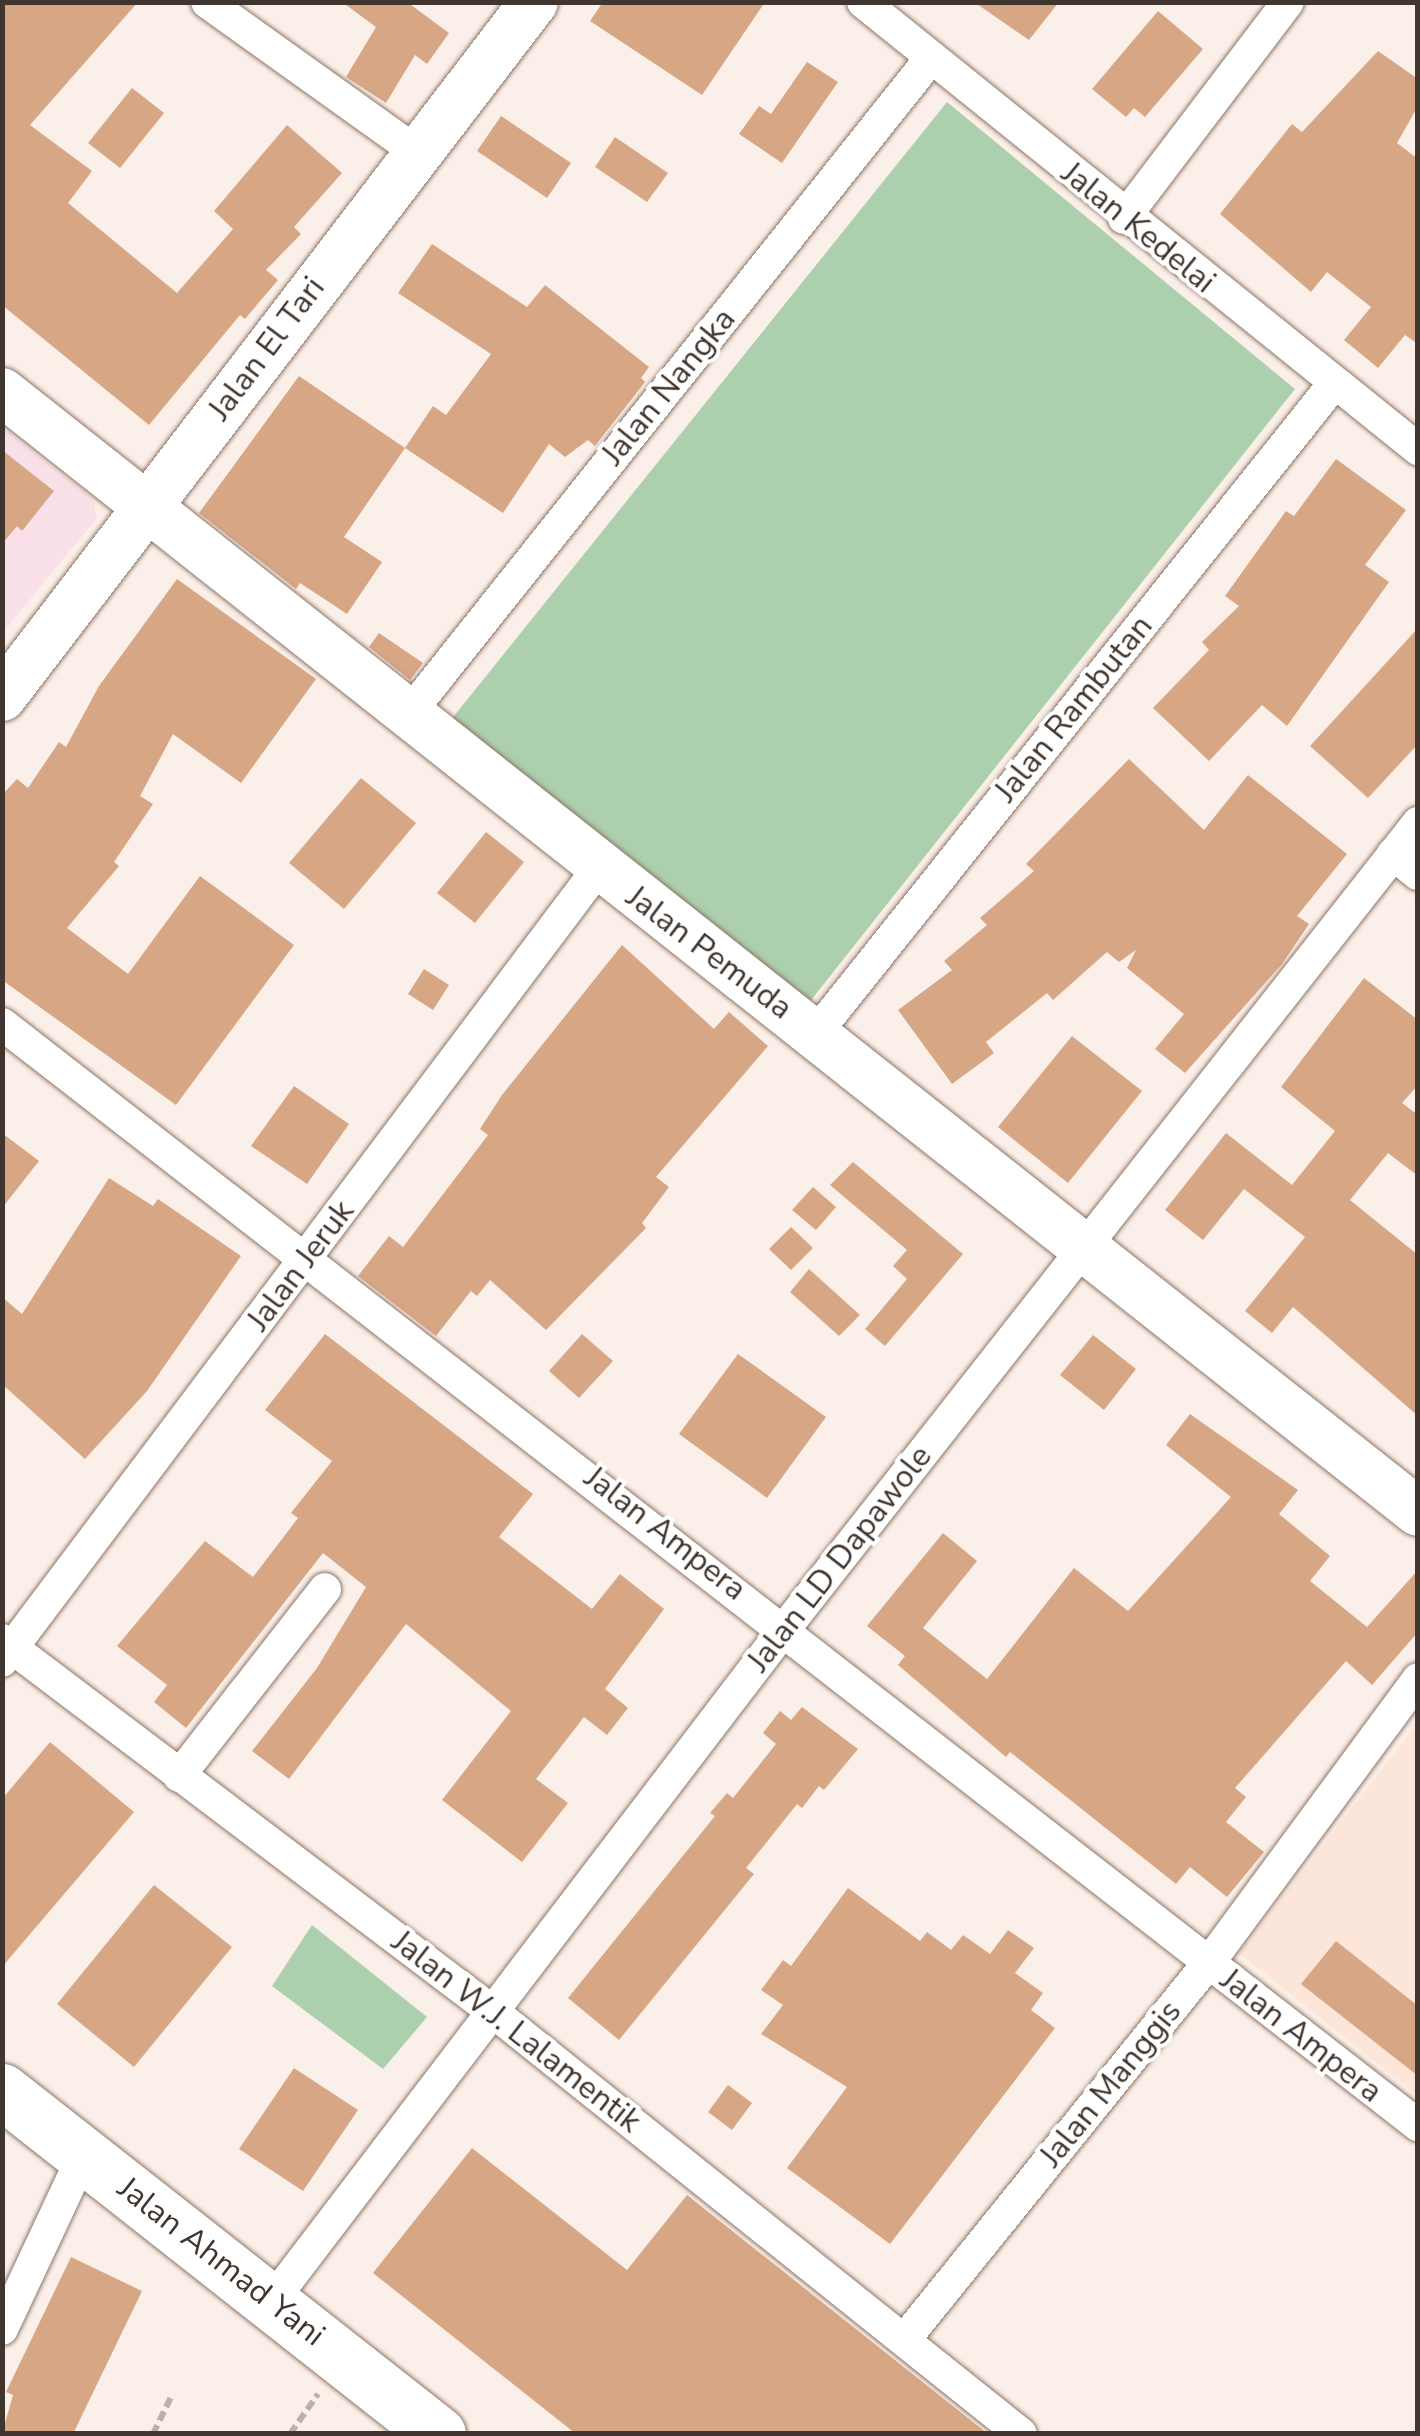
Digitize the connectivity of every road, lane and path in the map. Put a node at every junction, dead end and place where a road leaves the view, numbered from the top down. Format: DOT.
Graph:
graph roads {
  1 [pos="207,2"];
  2 [pos="534,2"];
  3 [pos="863,2"];
  4 [pos="1288,2"];
  5 [pos="930,58"];
  6 [pos="418,153"];
  7 [pos="1124,218"];
  8 [pos="1333,385"];
  9 [pos="2,392"];
  10 [pos="1418,449"];
  11 [pos="148,510"];
  12 [pos="2,697"];
  13 [pos="407,716"];
  14 [pos="1418,822"];
  15 [pos="1405,864"];
  16 [pos="598,869"];
  17 [pos="2,1024"];
  18 [pos="816,1033"];
  19 [pos="1081,1250"];
  20 [pos="307,1258"];
  21 [pos="1418,1512"];
  22 [pos="325,1589"];
  23 [pos="786,1627"];
  24 [pos="6,1650"];
  25 [pos="1418,1680"];
  26 [pos="179,1776"];
  27 [pos="1208,1964"];
  28 [pos="492,2011"];
  29 [pos="2,2091"];
  30 [pos="1418,2126"];
  31 [pos="84,2154"];
  32 [pos="271,2302"];
  33 [pos="2,2329"];
  34 [pos="905,2338"];
  35 [pos="172,2395"];
  36 [pos="153,2434"];
  37 [pos="438,2434"];
  38 [pos="1021,2434"];
  1 -- 6 [label="street"];
  2 -- 6 [label="street, Jalan El Tari"];
  3 -- 5 [label="street, Jalan Kedelai"];
  4 -- 7 [label="street"];
  5 -- 7 [label="street, Jalan Kedelai"];
  5 -- 13 [label="street, Jalan Nangka"];
  6 -- 11 [label="street, Jalan El Tari"];
  7 -- 8 [label="street, Jalan Kedelai"];
  8 -- 10 [label="street, Jalan Kedelai"];
  8 -- 18 [label="street, Jalan Rambutan"];
  9 -- 11 [label="street, Jalan Pemuda"];
  11 -- 12 [label="street, Jalan El Tari"];
  11 -- 13 [label="street, Jalan Pemuda"];
  13 -- 16 [label="street, Jalan Pemuda"];
  14 -- 15 [label="street, Jalan LD Dapawole"];
  15 -- 19 [label="street, Jalan LD Dapawole"];
  16 -- 18 [label="street, Jalan Pemuda"];
  16 -- 20 [label="street, Jalan Jeruk"];
  17 -- 20 [label="street, Jalan Ampera"];
  18 -- 19 [label="street, Jalan Pemuda"];
  19 -- 21 [label="street, Jalan Pemuda"];
  19 -- 23 [label="street, Jalan LD Dapawole"];
  20 -- 23 [label="street, Jalan Ampera"];
  20 -- 24 [label="street, Jalan Jeruk"];
  22 -- 26 [label="street"];
  23 -- 27 [label="street, Jalan Ampera"];
  23 -- 28 [label="street, Jalan LD Dapawole"];
  24 -- 26 [label="street, Jalan W.J. Lalamentik"];
  25 -- 27 [label="street, Jalan Manggis"];
  26 -- 28 [label="street, Jalan W.J. Lalamentik"];
  27 -- 30 [label="street, Jalan Ampera"];
  27 -- 34 [label="street, Jalan Manggis"];
  28 -- 32 [label="street, Jalan LD Dapawole"];
  28 -- 34 [label="street, Jalan W.J. Lalamentik"];
  29 -- 31 [label="highway, Jalan Ahmad Yani"];
  31 -- 32 [label="highway, Jalan Ahmad Yani"];
  31 -- 33 [label="street"];
  32 -- 37 [label="highway, Jalan Ahmad Yani"];
  34 -- 38 [label="street, Jalan W.J. Lalamentik"];
  35 -- 36 [label="path"];
}
